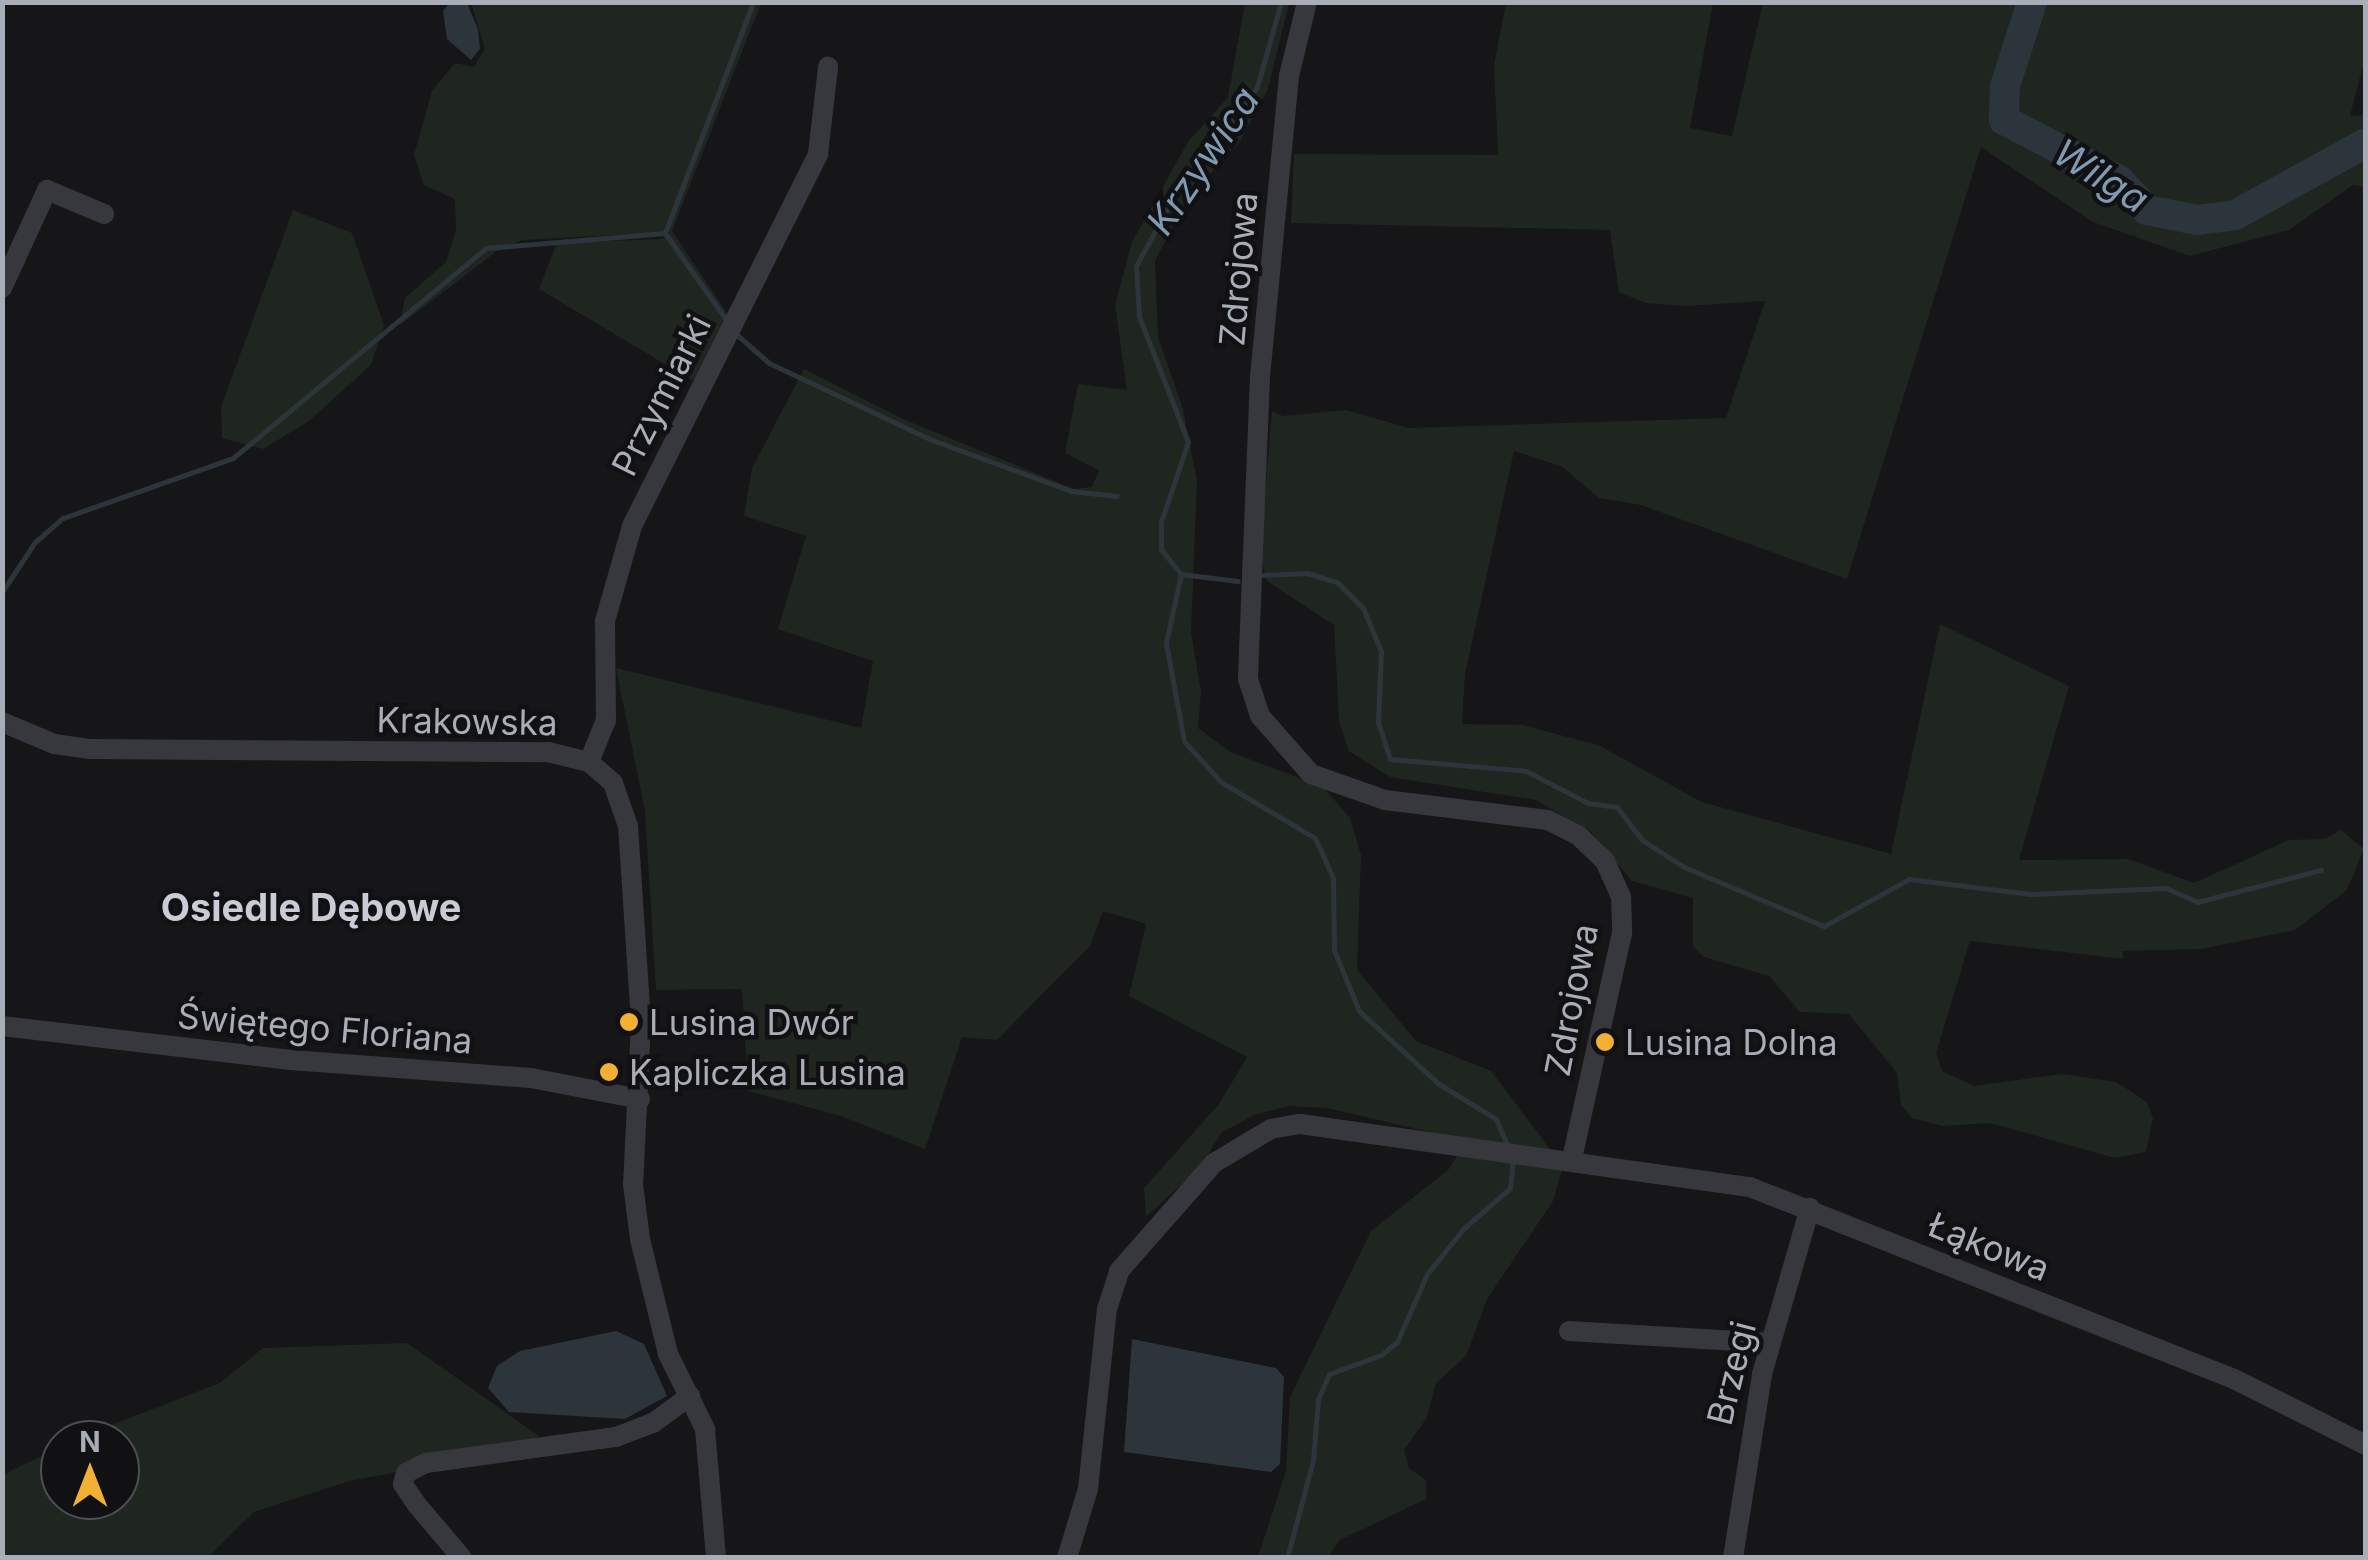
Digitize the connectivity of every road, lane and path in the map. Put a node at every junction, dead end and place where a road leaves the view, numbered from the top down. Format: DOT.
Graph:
graph roads {
  1 [pos="1307,2"];
  2 [pos="828,67"];
  3 [pos="104,214"];
  4 [pos="2,288"];
  5 [pos="2,722"];
  6 [pos="590,762"];
  7 [pos="2,1026"];
  8 [pos="640,1099"];
  9 [pos="1572,1158"];
  10 [pos="1810,1208"];
  11 [pos="1569,1331"];
  12 [pos="1771,1342"];
  13 [pos="690,1396"];
  14 [pos="2366,1445"];
  15 [pos="1067,1557"];
  16 [pos="462,1558"];
  17 [pos="716,1558"];
  18 [pos="1733,1558"];
  1 -- 9 [label="street, Zdrojowa"];
  2 -- 6 [label="street, Przymiarki"];
  3 -- 4 [label="street"];
  5 -- 6 [label="street, Krakowska"];
  6 -- 8 [label="street, Krakowska"];
  7 -- 8 [label="street, Świętego Floriana"];
  8 -- 13 [label="street, Krakowska"];
  9 -- 10 [label="street, Łąkowa"];
  9 -- 15 [label="street"];
  10 -- 12 [label="street, Brzegi"];
  10 -- 14 [label="street, Łąkowa"];
  11 -- 12 [label="street"];
  12 -- 18 [label="street, Brzegi"];
  13 -- 16 [label="street"];
  13 -- 17 [label="street, Krakowska"];
}
